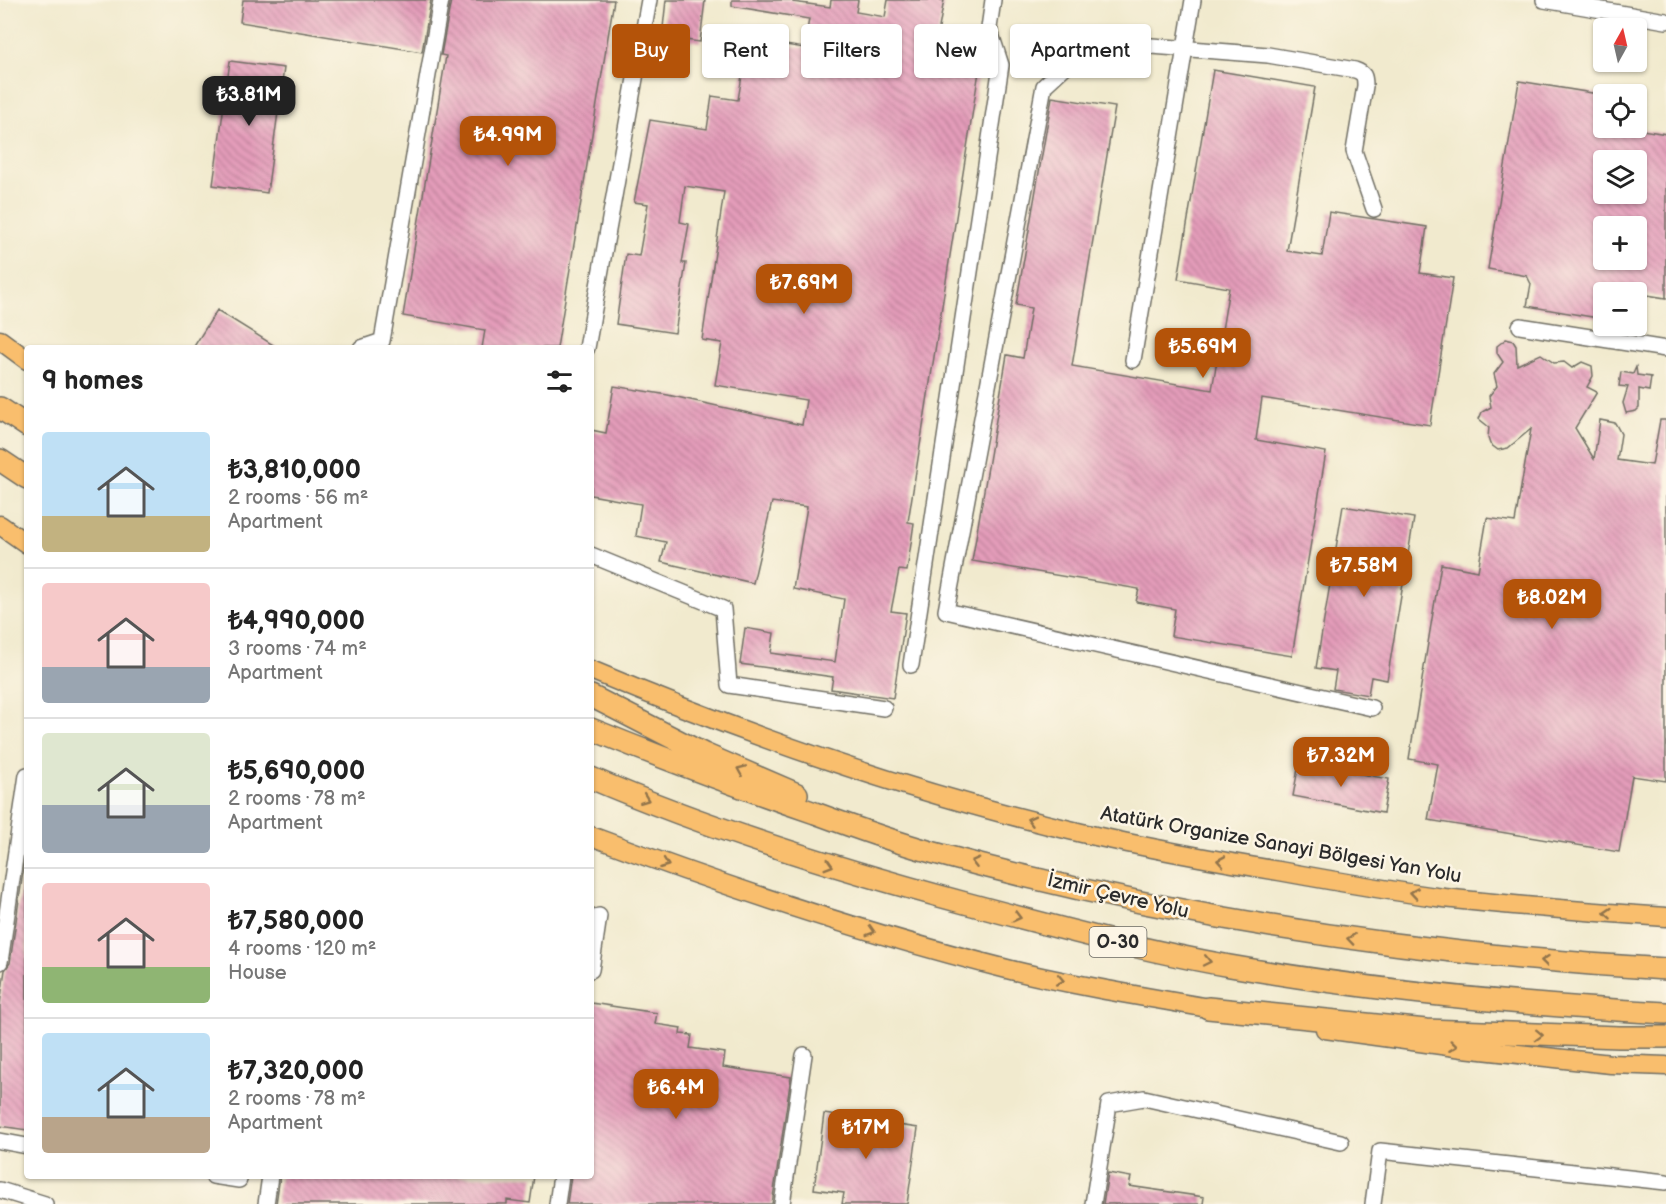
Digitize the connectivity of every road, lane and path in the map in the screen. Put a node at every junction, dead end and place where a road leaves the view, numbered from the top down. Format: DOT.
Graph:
graph roads {
  1 [pos="441,0"];
  2 [pos="649,0"];
  3 [pos="993,0"];
  4 [pos="1193,0"];
  5 [pos="1544,0"];
  6 [pos="1666,21"];
  7 [pos="1185,48"];
  8 [pos="1374,209"];
  9 [pos="1520,326"];
  10 [pos="0,340"];
  11 [pos="370,345"];
  12 [pos="588,345"];
  13 [pos="1666,349"];
  14 [pos="24,358"];
  15 [pos="1133,360"];
  16 [pos="0,408"];
  17 [pos="24,424"];
  18 [pos="0,460"];
  19 [pos="24,476"];
  20 [pos="0,525"];
  21 [pos="24,542"];
  22 [pos="594,556"];
  23 [pos="911,665"];
  24 [pos="594,671"];
  25 [pos="594,698"];
  26 [pos="884,708"];
  27 [pos="1372,708"];
  28 [pos="594,730"];
  29 [pos="594,779"];
  30 [pos="24,796"];
  31 [pos="594,837"];
  32 [pos="930,851"];
  33 [pos="599,916"];
  34 [pos="1666,917"];
  35 [pos="594,950"];
  36 [pos="0,962"];
  37 [pos="1666,969"];
  38 [pos="1208,1008"];
  39 [pos="1666,1013"];
  40 [pos="1666,1037"];
  41 [pos="804,1055"];
  42 [pos="1666,1066"];
  43 [pos="0,1142"];
  44 [pos="1341,1142"];
  45 [pos="24,1146"];
  46 [pos="270,1179"];
  47 [pos="561,1179"];
  48 [pos="1666,1182"];
  49 [pos="0,1190"];
  50 [pos="45,1204"];
  51 [pos="266,1204"];
  52 [pos="557,1204"];
  53 [pos="782,1204"];
  54 [pos="1093,1204"];
  55 [pos="1373,1204"];
  1 -- 11 [label="street"];
  2 -- 12 [label="street"];
  3 -- 23 [label="street"];
  4 -- 7 [label="street"];
  5 -- 6 [label="street"];
  7 -- 8 [label="street"];
  7 -- 15 [label="street"];
  7 -- 27 [label="street"];
  9 -- 13 [label="street"];
  10 -- 14 [label="main road"];
  16 -- 17 [label="highway"];
  18 -- 19 [label="highway"];
  20 -- 21 [label="main road"];
  22 -- 26 [label="street"];
  34 -- 24 [label="main road, Atatürk Organize Sanayi Bölgesi Yan Yolu, one-way"];
  32 -- 25 [label="highway, one-way"];
  28 -- 32 [label="highway, İzmir Çevre Yolu / O-30"];
  29 -- 39 [label="highway, O-30, one-way"];
  30 -- 36 [label="street"];
  31 -- 38 [label="main road, one-way"];
  37 -- 32 [label="highway, İzmir Çevre Yolu / O-30, one-way"];
  33 -- 35 [label="street"];
  38 -- 40 [label="highway, one-way"];
  38 -- 42 [label="main road, one-way"];
  41 -- 53 [label="street"];
  43 -- 45 [label="street"];
  44 -- 54 [label="street"];
  46 -- 51 [label="street"];
  47 -- 52 [label="street"];
  48 -- 55 [label="street"];
  49 -- 50 [label="street"];
}
